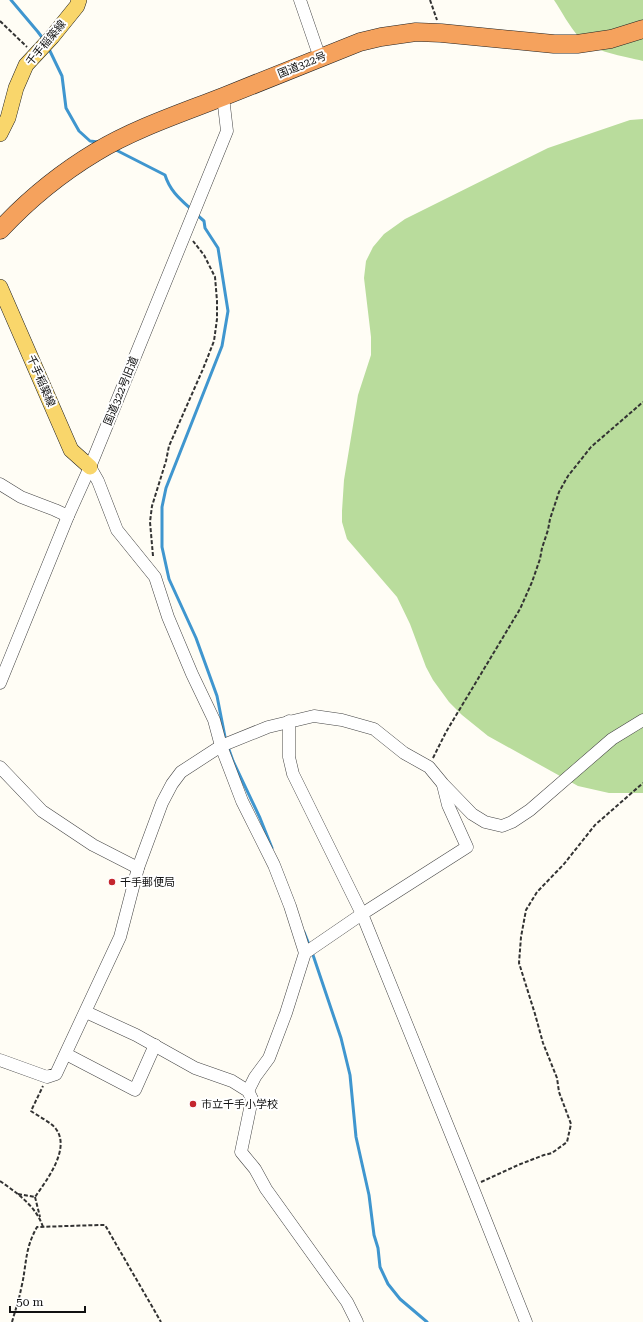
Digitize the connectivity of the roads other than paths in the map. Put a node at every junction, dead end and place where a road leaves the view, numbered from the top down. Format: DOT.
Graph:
graph roads {
  1 [pos="79,0"];
  2 [pos="300,0"];
  3 [pos="643,29"];
  4 [pos="320,58"];
  5 [pos="223,97"];
  6 [pos="0,134"];
  7 [pos="0,230"];
  8 [pos="0,287"];
  9 [pos="90,467"];
  10 [pos="0,484"];
  11 [pos="68,516"];
  12 [pos="0,683"];
  13 [pos="643,720"];
  14 [pos="289,721"];
  15 [pos="221,746"];
  16 [pos="0,767"];
  17 [pos="443,784"];
  18 [pos="138,868"];
  19 [pos="362,914"];
  20 [pos="305,953"];
  21 [pos="86,1012"];
  22 [pos="155,1045"];
  23 [pos="66,1054"];
  24 [pos="0,1060"];
  25 [pos="248,1091"];
  26 [pos="357,1322"];
  27 [pos="526,1322"];
  1 -- 6 [label="main road, 千手稲築線"];
  2 -- 4 [label="street"];
  3 -- 4 [label="highway, 国道322号"];
  4 -- 5 [label="highway, 国道322号"];
  5 -- 7 [label="highway, 国道322号"];
  5 -- 9 [label="street, 国道322号旧道"];
  8 -- 9 [label="main road, 千手稲築線"];
  9 -- 11 [label="street, 国道322号旧道"];
  9 -- 15 [label="street"];
  10 -- 11 [label="street"];
  11 -- 12 [label="street, 国道322号旧道"];
  13 -- 17 [label="street"];
  14 -- 15 [label="street"];
  14 -- 17 [label="street"];
  14 -- 19 [label="street"];
  15 -- 18 [label="street"];
  15 -- 20 [label="street"];
  16 -- 18 [label="street"];
  17 -- 19 [label="street"];
  18 -- 21 [label="street"];
  19 -- 20 [label="street"];
  19 -- 27 [label="street"];
  20 -- 25 [label="street"];
  21 -- 22 [label="street"];
  21 -- 23 [label="street"];
  22 -- 23 [label="street"];
  22 -- 25 [label="street"];
  23 -- 24 [label="street"];
  25 -- 26 [label="street"];
}
